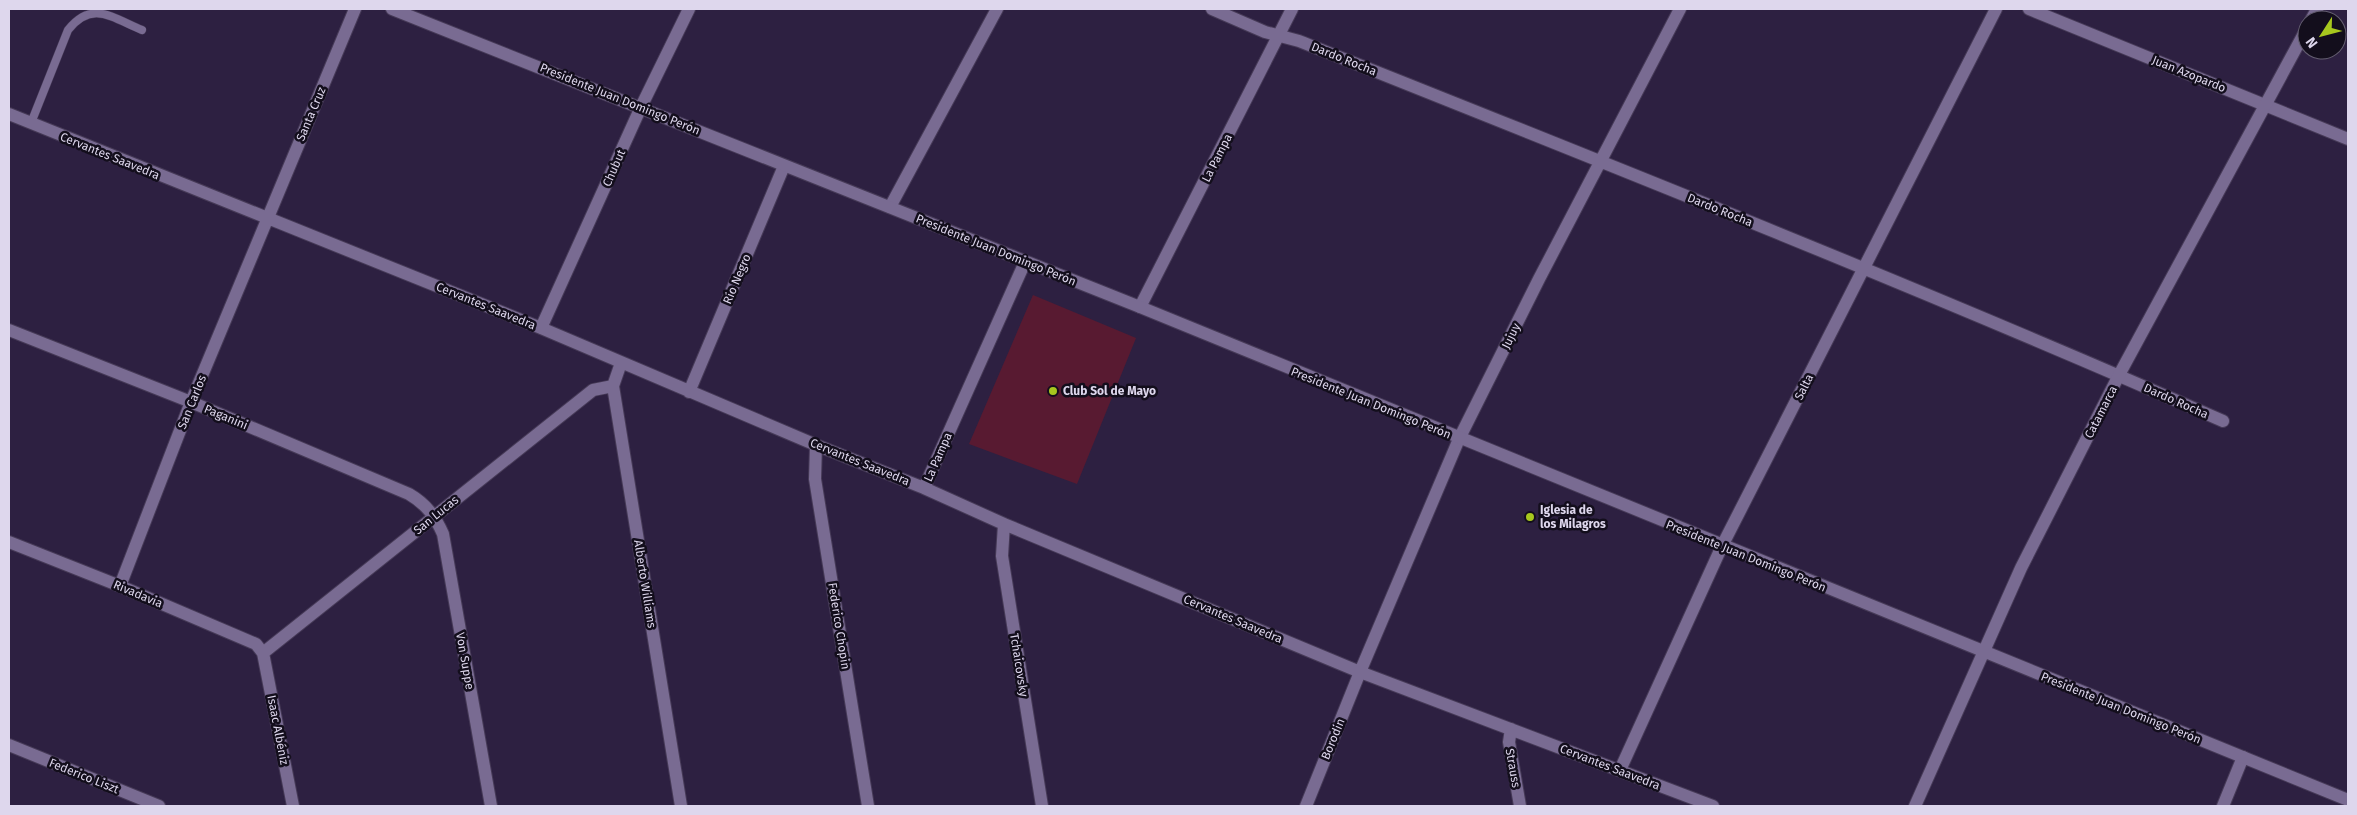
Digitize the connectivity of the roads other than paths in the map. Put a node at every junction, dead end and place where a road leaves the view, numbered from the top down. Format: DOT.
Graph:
graph roads {
  1 [pos="355,9"];
  2 [pos="392,9"];
  3 [pos="689,9"];
  4 [pos="997,9"];
  5 [pos="1212,9"];
  6 [pos="1292,9"];
  7 [pos="1680,9"];
  8 [pos="1996,9"];
  9 [pos="2029,9"];
  10 [pos="142,30"];
  11 [pos="1280,36"];
  12 [pos="2297,47"];
  13 [pos="2266,106"];
  14 [pos="641,107"];
  15 [pos="9,114"];
  16 [pos="31,123"];
  17 [pos="2348,139"];
  18 [pos="1602,161"];
  19 [pos="784,166"];
  20 [pos="890,207"];
  21 [pos="267,219"];
  22 [pos="1025,262"];
  23 [pos="1864,269"];
  24 [pos="1140,308"];
  25 [pos="541,328"];
  26 [pos="9,330"];
  27 [pos="621,363"];
  28 [pos="2119,376"];
  29 [pos="613,386"];
  30 [pos="689,392"];
  31 [pos="191,402"];
  32 [pos="2223,421"];
  33 [pos="1459,439"];
  34 [pos="816,445"];
  35 [pos="924,488"];
  36 [pos="435,517"];
  37 [pos="1004,524"];
  38 [pos="9,542"];
  39 [pos="1722,546"];
  40 [pos="120,586"];
  41 [pos="1982,652"];
  42 [pos="263,653"];
  43 [pos="1360,672"];
  44 [pos="1511,729"];
  45 [pos="9,745"];
  46 [pos="2243,757"];
  47 [pos="1620,770"];
  48 [pos="2348,800"];
  49 [pos="158,806"];
  50 [pos="293,806"];
  51 [pos="491,806"];
  52 [pos="681,806"];
  53 [pos="868,806"];
  54 [pos="1042,806"];
  55 [pos="1306,806"];
  56 [pos="1520,806"];
  57 [pos="1713,806"];
  58 [pos="1916,806"];
  59 [pos="2223,806"];
  1 -- 21 [label="street, Santa Cruz"];
  2 -- 14 [label="street, Presidente Juan Domingo Perón"];
  3 -- 14 [label="street, Chubut"];
  4 -- 20 [label="street"];
  5 -- 11 [label="street, Dardo Rocha"];
  6 -- 11 [label="street, La Pampa"];
  7 -- 18 [label="street, Jujuy"];
  8 -- 23 [label="street, Salta"];
  9 -- 13 [label="street, Juan Azopardo"];
  10 -- 16 [label="lane"];
  11 -- 18 [label="street, Dardo Rocha"];
  11 -- 24 [label="street, La Pampa"];
  12 -- 13 [label="street, Catamarca"];
  13 -- 17 [label="street, Juan Azopardo"];
  13 -- 28 [label="street, Catamarca"];
  14 -- 19 [label="street, Presidente Juan Domingo Perón"];
  14 -- 25 [label="street, Chubut"];
  15 -- 16 [label="street, Cervantes Saavedra"];
  16 -- 21 [label="street, Cervantes Saavedra"];
  18 -- 23 [label="street, Dardo Rocha"];
  18 -- 33 [label="street, Jujuy"];
  19 -- 20 [label="street, Presidente Juan Domingo Perón"];
  19 -- 30 [label="street, Río Negro"];
  20 -- 22 [label="street, Presidente Juan Domingo Perón"];
  21 -- 25 [label="street, Cervantes Saavedra"];
  21 -- 31 [label="street, San Carlos"];
  22 -- 24 [label="street, Presidente Juan Domingo Perón"];
  22 -- 35 [label="street, La Pampa"];
  23 -- 28 [label="street, Dardo Rocha"];
  23 -- 39 [label="street, Salta"];
  24 -- 33 [label="street, Presidente Juan Domingo Perón"];
  25 -- 27 [label="street, Cervantes Saavedra"];
  26 -- 31 [label="street, Paganini"];
  27 -- 29 [label="street, Alberto Williams"];
  27 -- 30 [label="street, Cervantes Saavedra"];
  28 -- 32 [label="street, Dardo Rocha"];
  28 -- 41 [label="street, Catamarca"];
  29 -- 36 [label="street, San Lucas"];
  29 -- 52 [label="street, Alberto Williams"];
  30 -- 34 [label="street, Cervantes Saavedra"];
  31 -- 36 [label="street, Paganini"];
  31 -- 40 [label="street, San Carlos"];
  33 -- 39 [label="street, Presidente Juan Domingo Perón"];
  33 -- 43 [label="street, Jujuy"];
  34 -- 35 [label="street, Cervantes Saavedra"];
  34 -- 53 [label="street, Federico Chopin"];
  35 -- 37 [label="street, Cervantes Saavedra"];
  36 -- 42 [label="street, San Lucas"];
  36 -- 51 [label="street, Von Suppe"];
  37 -- 43 [label="street, Cervantes Saavedra"];
  37 -- 54 [label="street, Tchaicovsky"];
  38 -- 40 [label="street, Rivadavia"];
  39 -- 41 [label="street, Presidente Juan Domingo Perón"];
  39 -- 47 [label="street, Salta"];
  40 -- 42 [label="street, Rivadavia"];
  41 -- 46 [label="street, Presidente Juan Domingo Perón"];
  41 -- 58 [label="street, Catamarca"];
  42 -- 50 [label="street, Isaac Albéniz"];
  43 -- 44 [label="street, Cervantes Saavedra"];
  43 -- 55 [label="street, Borodin"];
  44 -- 47 [label="street, Cervantes Saavedra"];
  44 -- 56 [label="street, Strauss"];
  45 -- 49 [label="street, Federico Liszt"];
  46 -- 48 [label="street, Presidente Juan Domingo Perón"];
  46 -- 59 [label="street"];
  47 -- 57 [label="street, Cervantes Saavedra"];
}
